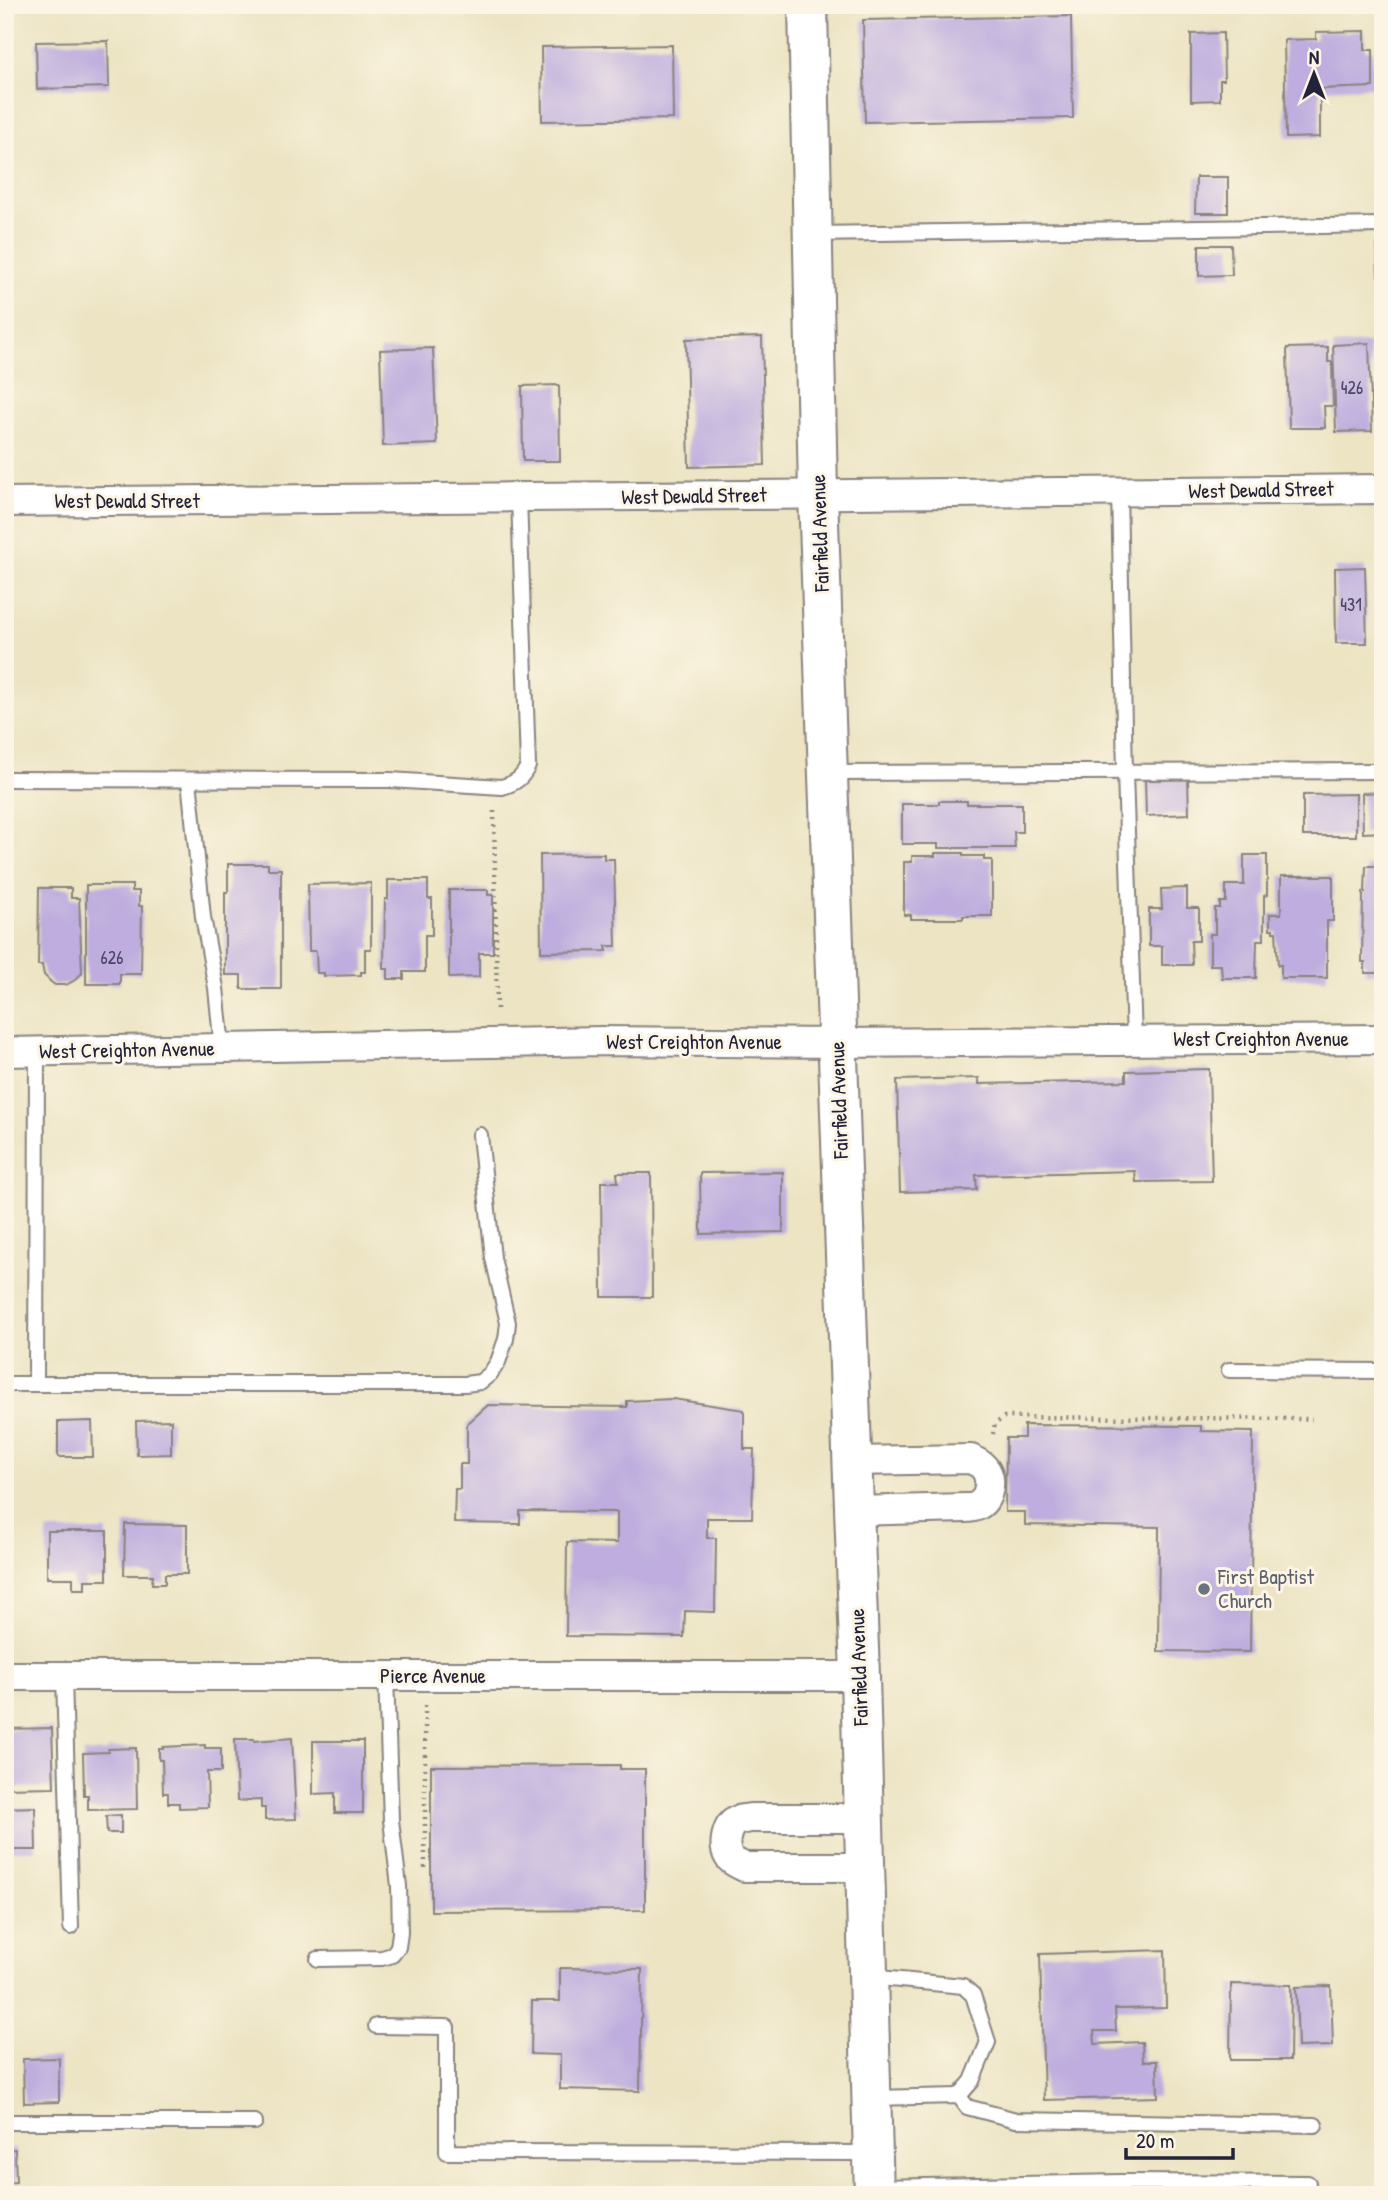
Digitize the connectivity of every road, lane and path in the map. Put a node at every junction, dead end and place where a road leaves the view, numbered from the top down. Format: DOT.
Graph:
graph roads {
  1 [pos="808,5"];
  2 [pos="1383,225"];
  3 [pos="813,234"];
  4 [pos="1383,489"];
  5 [pos="1119,491"];
  6 [pos="818,494"];
  7 [pos="519,497"];
  8 [pos="5,502"];
  9 [pos="1383,771"];
  10 [pos="828,773"];
  11 [pos="1125,773"];
  12 [pos="5,779"];
  13 [pos="189,780"];
  14 [pos="493,786"];
  15 [pos="497,1010"];
  16 [pos="1383,1039"];
  17 [pos="1134,1040"];
  18 [pos="838,1043"];
  19 [pos="222,1048"];
  20 [pos="5,1052"];
  21 [pos="37,1052"];
  22 [pos="480,1135"];
  23 [pos="1229,1370"];
  24 [pos="1383,1371"];
  25 [pos="5,1384"];
  26 [pos="36,1384"];
  27 [pos="1312,1419"];
  28 [pos="852,1461"];
  29 [pos="985,1469"];
  30 [pos="854,1511"];
  31 [pos="5,1676"];
  32 [pos="64,1676"];
  33 [pos="386,1676"];
  34 [pos="425,1676"];
  35 [pos="860,1676"];
  36 [pos="864,1818"];
  37 [pos="865,1867"];
  38 [pos="425,1874"];
  39 [pos="71,1927"];
  40 [pos="318,1959"];
  41 [pos="868,1976"];
  42 [pos="376,2026"];
  43 [pos="958,2096"];
  44 [pos="872,2098"];
  45 [pos="5,2122"];
  46 [pos="255,2122"];
  47 [pos="1315,2125"];
  48 [pos="874,2179"];
  49 [pos="1308,2183"];
  1 -- 3 [label="main road, Fairfield Avenue"];
  2 -- 3 [label="lane"];
  3 -- 6 [label="main road, Fairfield Avenue"];
  4 -- 5 [label="street, West Dewald Street"];
  5 -- 6 [label="street, West Dewald Street"];
  5 -- 11 [label="lane"];
  6 -- 7 [label="street, West Dewald Street"];
  6 -- 10 [label="main road, Fairfield Avenue"];
  7 -- 8 [label="street, West Dewald Street"];
  7 -- 14 [label="lane"];
  9 -- 11 [label="lane"];
  10 -- 11 [label="lane"];
  10 -- 18 [label="main road, Fairfield Avenue"];
  11 -- 17 [label="lane"];
  12 -- 13 [label="lane"];
  13 -- 14 [label="lane"];
  13 -- 19 [label="lane"];
  14 -- 15 [label="path"];
  16 -- 17 [label="street, West Creighton Avenue"];
  17 -- 18 [label="street, West Creighton Avenue"];
  18 -- 19 [label="street, West Creighton Avenue"];
  18 -- 28 [label="main road, Fairfield Avenue"];
  19 -- 21 [label="street, West Creighton Avenue"];
  20 -- 21 [label="street, West Creighton Avenue"];
  21 -- 26 [label="lane"];
  22 -- 26 [label="lane"];
  23 -- 24 [label="lane"];
  25 -- 26 [label="lane"];
  27 -- 29 [label="path"];
  28 -- 29 [label="street"];
  28 -- 30 [label="main road, Fairfield Avenue"];
  29 -- 30 [label="street"];
  30 -- 35 [label="main road, Fairfield Avenue"];
  31 -- 32 [label="street, Pierce Avenue"];
  32 -- 33 [label="street, Pierce Avenue"];
  32 -- 39 [label="lane"];
  33 -- 34 [label="street, Pierce Avenue"];
  33 -- 40 [label="lane"];
  34 -- 35 [label="street, Pierce Avenue"];
  34 -- 38 [label="path"];
  35 -- 36 [label="main road, Fairfield Avenue"];
  36 -- 37 [label="main road, Fairfield Avenue"];
  36 -- 37 [label="street"];
  37 -- 41 [label="main road, Fairfield Avenue"];
  41 -- 43 [label="lane"];
  41 -- 44 [label="main road, Fairfield Avenue"];
  42 -- 48 [label="lane"];
  43 -- 44 [label="lane"];
  43 -- 47 [label="lane"];
  44 -- 48 [label="main road, Fairfield Avenue"];
  45 -- 46 [label="lane"];
  48 -- 49 [label="lane"];
}
